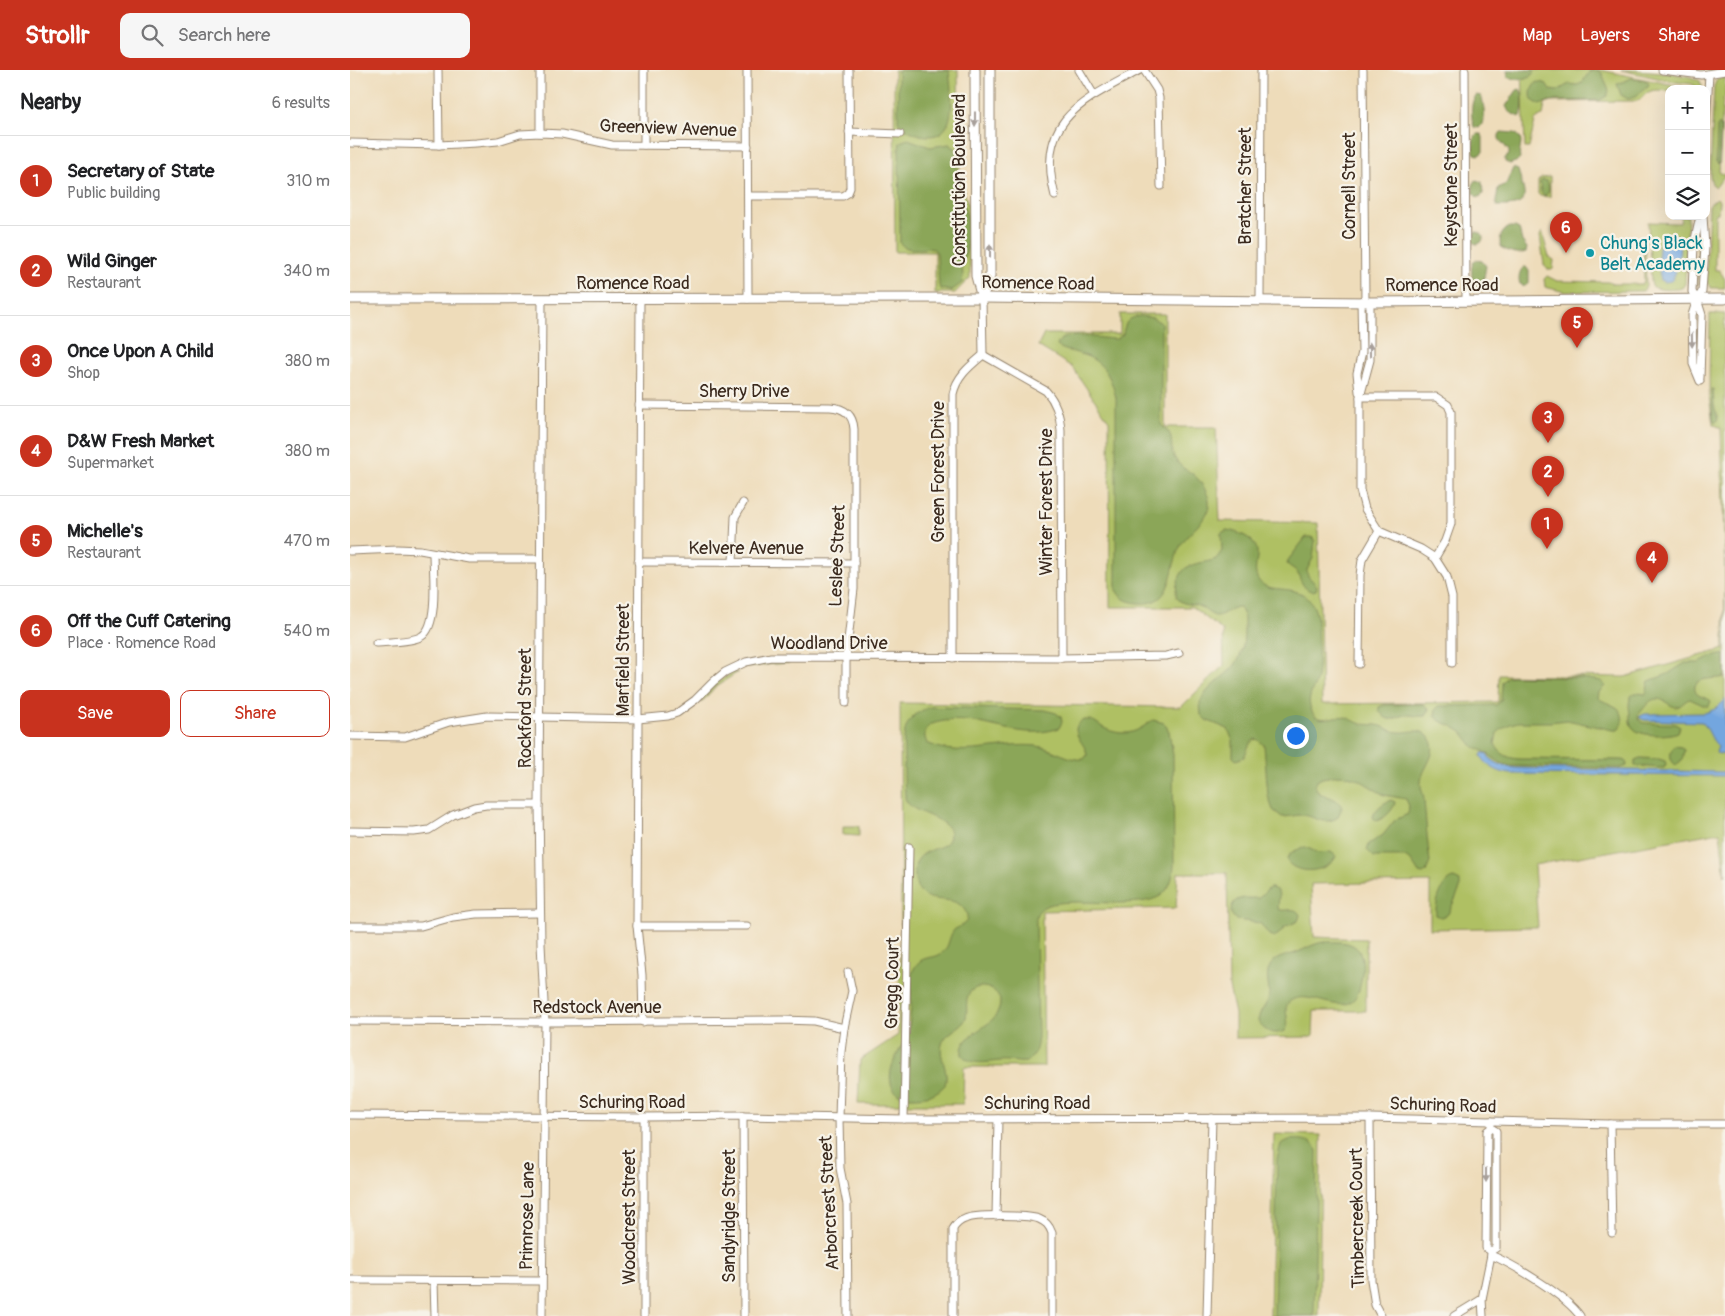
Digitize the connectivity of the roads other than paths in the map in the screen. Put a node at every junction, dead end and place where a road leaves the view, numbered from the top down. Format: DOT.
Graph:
graph roads {
  1 [pos="438,70"];
  2 [pos="540,70"];
  3 [pos="644,70"];
  4 [pos="747,70"];
  5 [pos="849,70"];
  6 [pos="975,70"];
  7 [pos="990,70"];
  8 [pos="1079,70"];
  9 [pos="1142,70"];
  10 [pos="1261,70"];
  11 [pos="1363,70"];
  12 [pos="1465,70"];
  13 [pos="1662,70"];
  14 [pos="1725,71"];
  15 [pos="1709,74"];
  16 [pos="1708,85"];
  17 [pos="1094,95"];
  18 [pos="849,132"];
  19 [pos="540,133"];
  20 [pos="900,134"];
  21 [pos="350,143"];
  22 [pos="439,145"];
  23 [pos="644,145"];
  24 [pos="748,146"];
  25 [pos="1161,186"];
  26 [pos="748,196"];
  27 [pos="1056,196"];
  28 [pos="1700,220"];
  29 [pos="982,298"];
  30 [pos="350,299"];
  31 [pos="542,299"];
  32 [pos="640,299"];
  33 [pos="748,299"];
  34 [pos="1697,299"];
  35 [pos="1725,299"];
  36 [pos="1466,300"];
  37 [pos="1260,301"];
  38 [pos="1365,301"];
  39 [pos="984,355"];
  40 [pos="1360,397"];
  41 [pos="639,405"];
  42 [pos="848,412"];
  43 [pos="743,503"];
  44 [pos="1378,532"];
  45 [pos="350,551"];
  46 [pos="433,553"];
  47 [pos="540,558"];
  48 [pos="1435,558"];
  49 [pos="638,562"];
  50 [pos="733,562"];
  51 [pos="854,563"];
  52 [pos="376,643"];
  53 [pos="1179,653"];
  54 [pos="846,657"];
  55 [pos="953,658"];
  56 [pos="1062,658"];
  57 [pos="1452,663"];
  58 [pos="1359,664"];
  59 [pos="846,703"];
  60 [pos="540,718"];
  61 [pos="638,718"];
  62 [pos="350,736"];
  63 [pos="539,805"];
  64 [pos="350,831"];
  65 [pos="909,847"];
  66 [pos="540,913"];
  67 [pos="350,926"];
  68 [pos="637,926"];
  69 [pos="747,926"];
  70 [pos="848,972"];
  71 [pos="350,1021"];
  72 [pos="545,1022"];
  73 [pos="643,1022"];
  74 [pos="844,1028"];
  75 [pos="350,1115"];
  76 [pos="743,1116"];
  77 [pos="543,1117"];
  78 [pos="644,1117"];
  79 [pos="839,1118"];
  80 [pos="998,1118"];
  81 [pos="1212,1118"];
  82 [pos="1370,1118"];
  83 [pos="904,1119"];
  84 [pos="1610,1124"];
  85 [pos="1725,1124"];
  86 [pos="1491,1125"];
  87 [pos="996,1216"];
  88 [pos="1612,1233"];
  89 [pos="1491,1253"];
  90 [pos="350,1280"];
  91 [pos="434,1281"];
  92 [pos="541,1281"];
  93 [pos="1482,1299"];
  94 [pos="434,1316"];
  95 [pos="542,1316"];
  96 [pos="644,1316"];
  97 [pos="744,1316"];
  98 [pos="848,1316"];
  99 [pos="952,1316"];
  100 [pos="1052,1316"];
  101 [pos="1208,1316"];
  102 [pos="1382,1316"];
  103 [pos="1454,1316"];
  104 [pos="1483,1316"];
  105 [pos="1580,1316"];
  1 -- 22 [label="street"];
  2 -- 19 [label="street"];
  3 -- 23 [label="street"];
  4 -- 24 [label="street"];
  5 -- 18 [label="street"];
  6 -- 29 [label="street, Constitution Boulevard, one-way"];
  29 -- 7 [label="street, Constitution Boulevard, one-way"];
  8 -- 17 [label="street"];
  9 -- 17 [label="street"];
  9 -- 25 [label="street"];
  10 -- 37 [label="street, Bratcher Street"];
  11 -- 38 [label="street, Cornell Street"];
  12 -- 36 [label="street, Keystone Street"];
  13 -- 15 [label="street"];
  14 -- 15 [label="street"];
  15 -- 16 [label="street"];
  17 -- 27 [label="street"];
  18 -- 20 [label="street"];
  18 -- 26 [label="street"];
  19 -- 22 [label="street, Greenview Avenue"];
  19 -- 23 [label="street, Greenview Avenue"];
  21 -- 22 [label="street, Greenview Avenue"];
  23 -- 24 [label="street, Greenview Avenue"];
  24 -- 26 [label="street"];
  26 -- 33 [label="street"];
  28 -- 34 [label="street"];
  29 -- 33 [label="street, Romence Road"];
  29 -- 37 [label="street, Romence Road"];
  29 -- 39 [label="street"];
  30 -- 31 [label="street, Romence Road"];
  31 -- 32 [label="street, Romence Road"];
  31 -- 47 [label="street, Rockford Street"];
  32 -- 33 [label="street, Romence Road"];
  32 -- 41 [label="street, Marfield Street"];
  34 -- 34 [label="street, one-way"];
  34 -- 35 [label="street, Romence Road"];
  34 -- 36 [label="street, Romence Road"];
  36 -- 38 [label="street, Romence Road"];
  37 -- 38 [label="street, Romence Road"];
  38 -- 40 [label="street, Cornell Street"];
  39 -- 55 [label="street, Green Forest Drive"];
  39 -- 56 [label="street, Winter Forest Drive"];
  40 -- 44 [label="street, Cornell Street"];
  40 -- 48 [label="street"];
  41 -- 42 [label="street, Sherry Drive"];
  41 -- 49 [label="street, Marfield Street"];
  42 -- 51 [label="street, Leslee Street"];
  43 -- 50 [label="street"];
  44 -- 48 [label="street"];
  44 -- 58 [label="street"];
  45 -- 46 [label="street"];
  46 -- 47 [label="street"];
  46 -- 52 [label="street"];
  47 -- 60 [label="street, Rockford Street"];
  48 -- 57 [label="street"];
  49 -- 50 [label="street, Kelvere Avenue"];
  49 -- 61 [label="street, Marfield Street"];
  50 -- 51 [label="street, Kelvere Avenue"];
  51 -- 54 [label="street, Leslee Street"];
  53 -- 56 [label="street, Woodland Drive"];
  54 -- 55 [label="street, Woodland Drive"];
  54 -- 59 [label="street, Leslee Street"];
  54 -- 61 [label="street, Woodland Drive"];
  55 -- 56 [label="street, Woodland Drive"];
  60 -- 61 [label="street, Woodland Drive"];
  60 -- 62 [label="street, Woodland Drive"];
  60 -- 63 [label="street, Rockford Street"];
  61 -- 68 [label="street, Marfield Street"];
  63 -- 64 [label="street"];
  63 -- 66 [label="street, Rockford Street"];
  65 -- 83 [label="street, Gregg Court"];
  66 -- 67 [label="street"];
  66 -- 72 [label="street, Rockford Street"];
  68 -- 69 [label="street"];
  68 -- 73 [label="street, Marfield Street"];
  70 -- 74 [label="street, Arborcrest Street"];
  71 -- 72 [label="street, Redstock Avenue"];
  72 -- 73 [label="street, Redstock Avenue"];
  72 -- 77 [label="street, Rockford Street"];
  73 -- 74 [label="street, Redstock Avenue"];
  74 -- 79 [label="street, Arborcrest Street"];
  75 -- 77 [label="street, Schuring Road"];
  76 -- 78 [label="street, Schuring Road"];
  76 -- 79 [label="street, Schuring Road"];
  76 -- 97 [label="street, Sandyridge Street"];
  77 -- 78 [label="street, Schuring Road"];
  77 -- 92 [label="street, Primrose Lane"];
  78 -- 96 [label="street, Woodcrest Street"];
  79 -- 83 [label="street, Schuring Road"];
  79 -- 98 [label="street, Arborcrest Street"];
  80 -- 81 [label="street, Schuring Road"];
  80 -- 83 [label="street, Schuring Road"];
  80 -- 87 [label="street"];
  81 -- 82 [label="street, Schuring Road"];
  81 -- 101 [label="street"];
  82 -- 86 [label="street, Schuring Road"];
  82 -- 102 [label="street, Timbercreek Court"];
  84 -- 85 [label="street, Schuring Road"];
  84 -- 86 [label="street, Schuring Road"];
  84 -- 88 [label="street"];
  86 -- 89 [label="street"];
  87 -- 99 [label="street"];
  87 -- 100 [label="street"];
  89 -- 93 [label="street"];
  89 -- 105 [label="street"];
  90 -- 91 [label="street"];
  91 -- 92 [label="street"];
  91 -- 94 [label="street"];
  92 -- 95 [label="street, Primrose Lane"];
  93 -- 103 [label="street"];
  93 -- 104 [label="street"];
}
